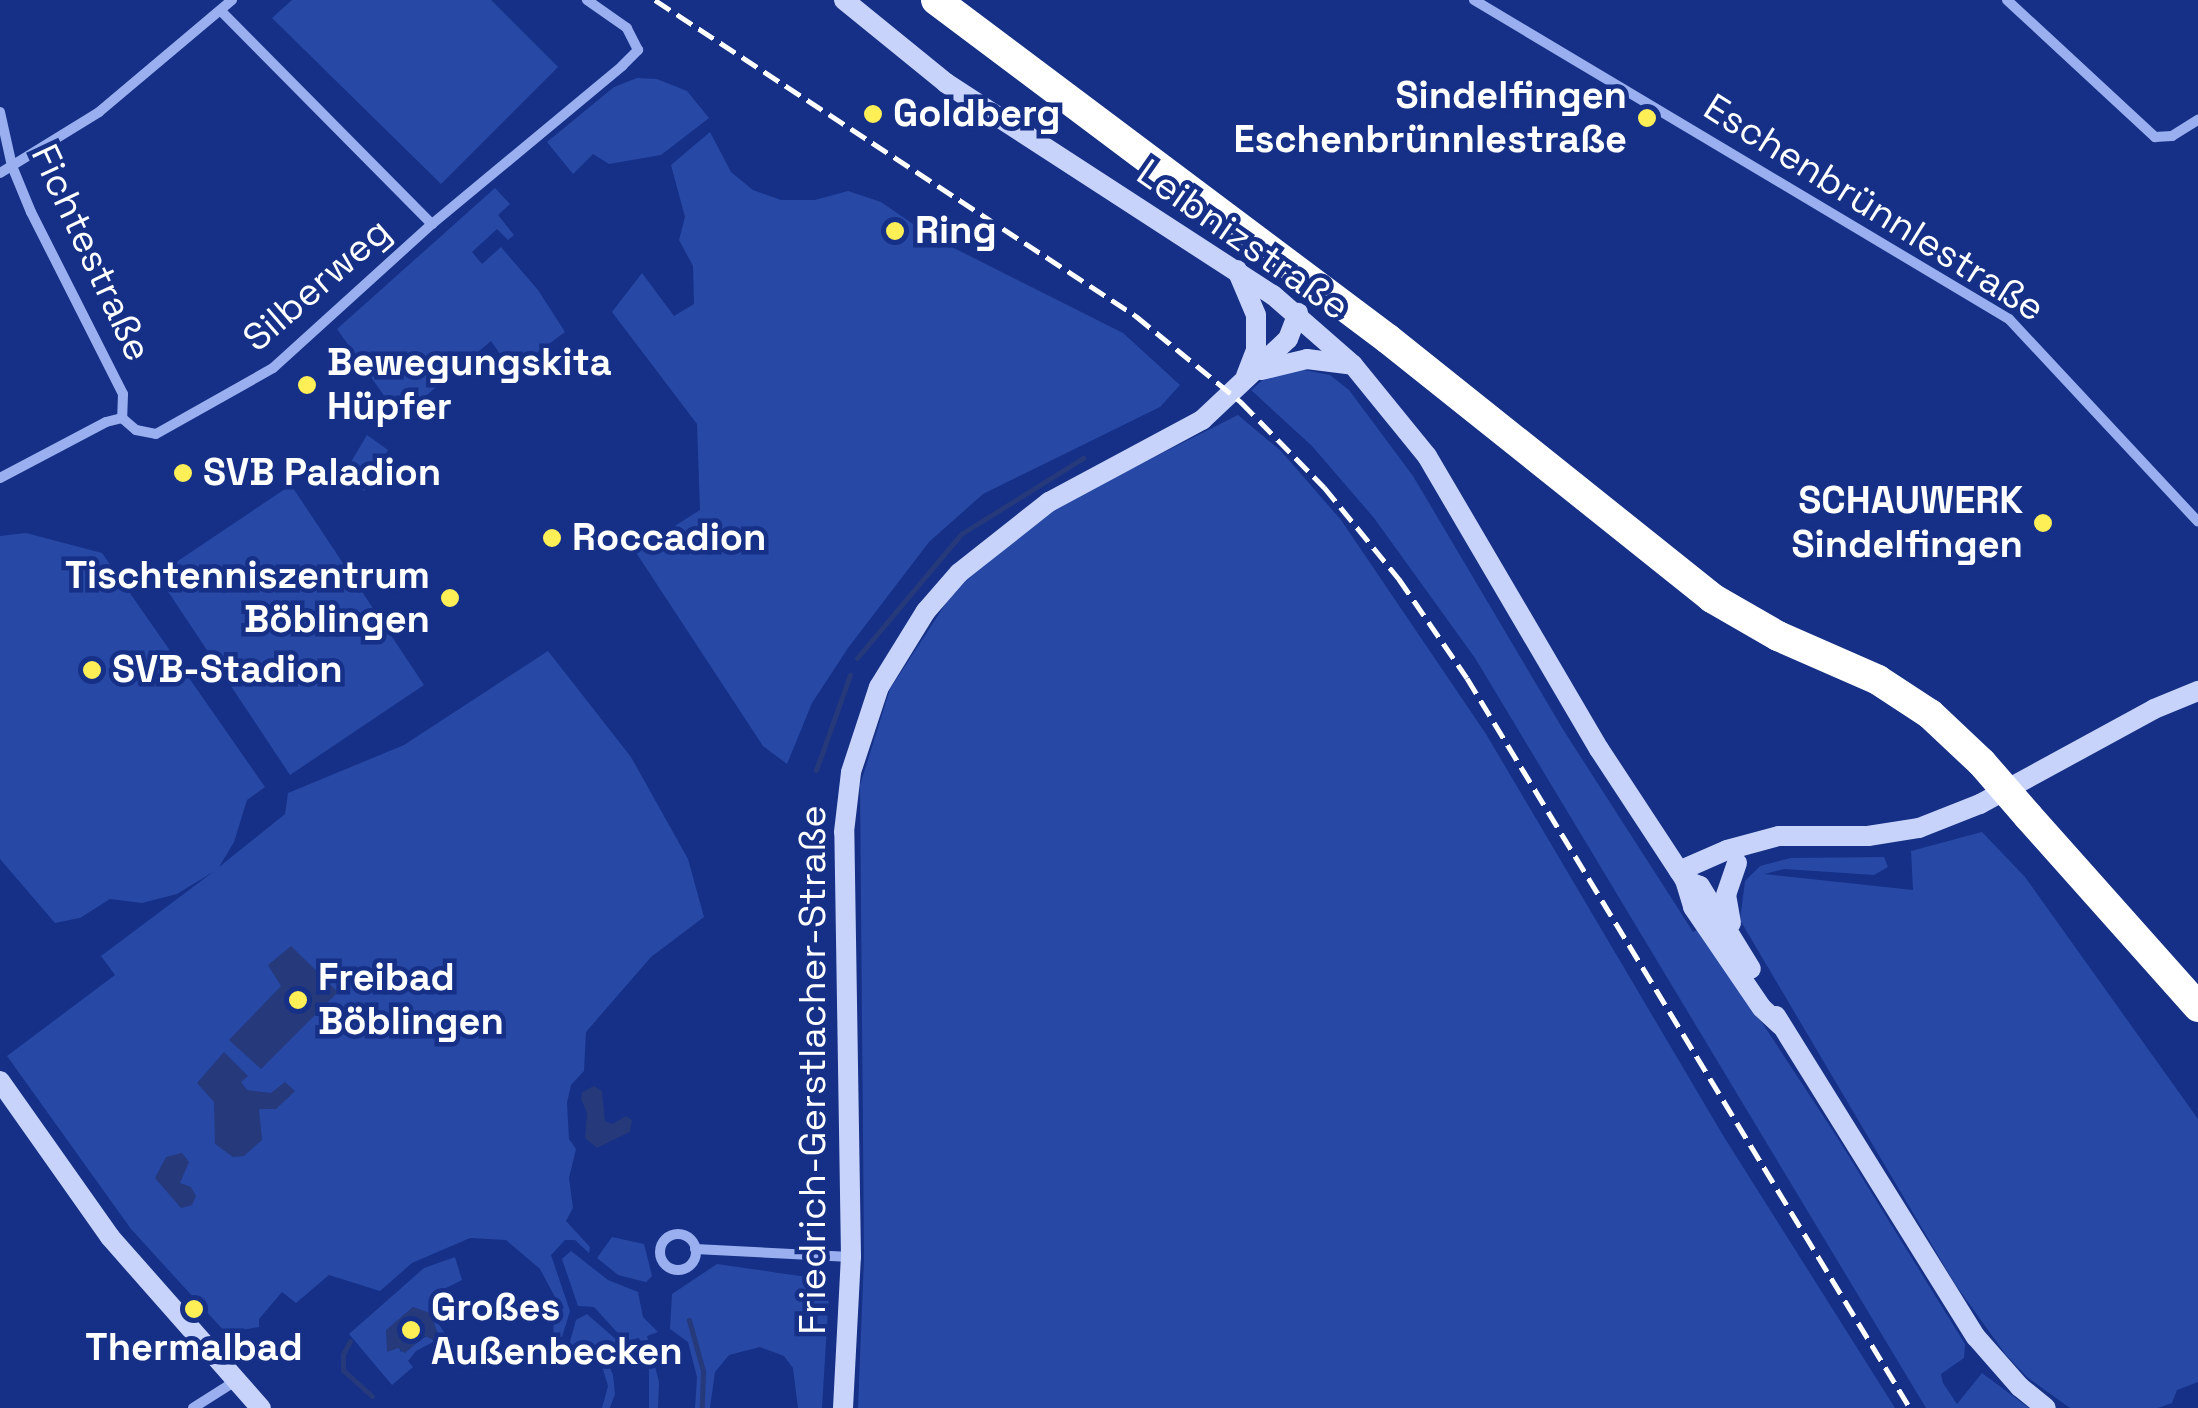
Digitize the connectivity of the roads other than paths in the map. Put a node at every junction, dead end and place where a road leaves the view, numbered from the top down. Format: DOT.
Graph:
graph roads {
  1 [pos="232,0"];
  2 [pos="586,0"];
  3 [pos="844,0"];
  4 [pos="936,0"];
  5 [pos="962,0"];
  6 [pos="1474,0"];
  7 [pos="2007,0"];
  8 [pos="221,11"];
  9 [pos="0,112"];
  10 [pos="2198,120"];
  11 [pos="12,166"];
  12 [pos="0,173"];
  13 [pos="432,224"];
  14 [pos="1236,269"];
  15 [pos="1298,313"];
  16 [pos="1256,350"];
  17 [pos="1353,366"];
  18 [pos="1246,377"];
  19 [pos="122,418"];
  20 [pos="0,478"];
  21 [pos="2198,522"];
  22 [pos="2198,675"];
  23 [pos="2198,690"];
  24 [pos="2170,700"];
  25 [pos="1988,760"];
  26 [pos="2034,812"];
  27 [pos="1764,840"];
  28 [pos="1737,863"];
  29 [pos="1682,875"];
  30 [pos="1744,958"];
  31 [pos="2198,988"];
  32 [pos="2198,1007"];
  33 [pos="1781,1026"];
  34 [pos="0,1081"];
  35 [pos="696,1249"];
  36 [pos="851,1257"];
  37 [pos="234,1382"];
  38 [pos="192,1408"];
  39 [pos="261,1408"];
  40 [pos="842,1408"];
  41 [pos="2046,1408"];
  1 -- 8 [label="street"];
  2 -- 13 [label="street, Silberweg"];
  3 -- 14 [label="street, Leibnizstraße"];
  4 -- 25 [label="highway"];
  5 -- 25 [label="highway"];
  6 -- 21 [label="street, Eschenbrünnlestraße"];
  7 -- 10 [label="street"];
  8 -- 11 [label="street"];
  8 -- 13 [label="street"];
  9 -- 11 [label="street, Fichtestraße"];
  11 -- 12 [label="street"];
  11 -- 19 [label="street, Fichtestraße"];
  13 -- 19 [label="street, Silberweg"];
  14 -- 15 [label="street, Leibnizstraße"];
  14 -- 16 [label="street, Friedrich-Gerstlacher-Straße"];
  15 -- 16 [label="street, Friedrich-Gerstlacher-Straße"];
  15 -- 17 [label="street, Leibnizstraße"];
  15 -- 18 [label="street, Friedrich-Gerstlacher-Straße"];
  16 -- 18 [label="street, Friedrich-Gerstlacher-Straße"];
  17 -- 18 [label="street, Friedrich-Gerstlacher-Straße"];
  17 -- 29 [label="street, Leibnizstraße"];
  18 -- 36 [label="street, Friedrich-Gerstlacher-Straße"];
  19 -- 20 [label="street"];
  22 -- 24 [label="street"];
  23 -- 24 [label="street"];
  24 -- 27 [label="street"];
  25 -- 26 [label="highway, bridge"];
  26 -- 31 [label="highway"];
  26 -- 32 [label="highway"];
  27 -- 28 [label="street"];
  27 -- 29 [label="street"];
  28 -- 29 [label="street"];
  28 -- 30 [label="street"];
  29 -- 30 [label="street"];
  29 -- 33 [label="street"];
  30 -- 33 [label="street"];
  33 -- 41 [label="street"];
  34 -- 37 [label="street"];
  35 -- 36 [label="street"];
  36 -- 40 [label="street, Friedrich-Gerstlacher-Straße"];
  37 -- 38 [label="street"];
  37 -- 39 [label="street"];
}
